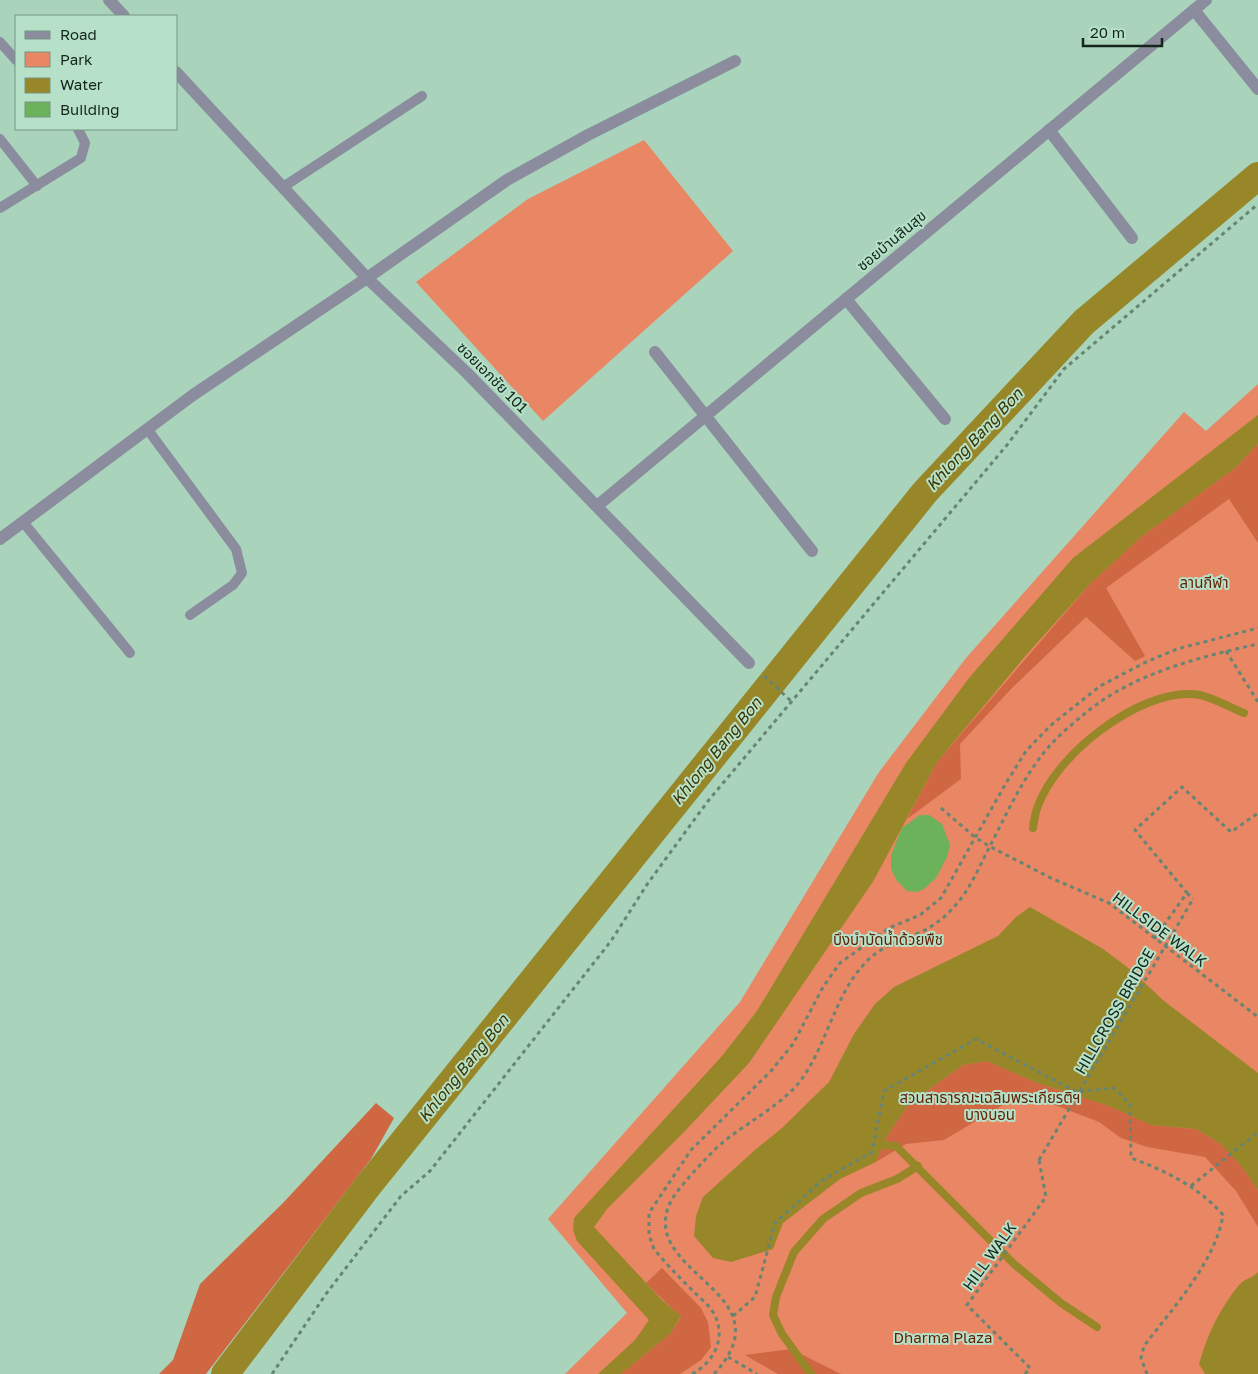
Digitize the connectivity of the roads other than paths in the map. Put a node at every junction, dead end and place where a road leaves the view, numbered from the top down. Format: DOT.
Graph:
graph roads {
  1 [pos="109,0"];
  2 [pos="1206,0"];
  3 [pos="1194,10"];
  4 [pos="123,15"];
  5 [pos="0,42"];
  6 [pos="15,59"];
  7 [pos="736,61"];
  8 [pos="178,74"];
  9 [pos="1258,89"];
  10 [pos="422,96"];
  11 [pos="78,130"];
  12 [pos="1049,130"];
  13 [pos="0,139"];
  14 [pos="36,186"];
  15 [pos="283,187"];
  16 [pos="0,208"];
  17 [pos="1132,238"];
  18 [pos="367,278"];
  19 [pos="846,298"];
  20 [pos="655,352"];
  21 [pos="705,416"];
  22 [pos="945,419"];
  23 [pos="148,430"];
  24 [pos="597,506"];
  25 [pos="23,522"];
  26 [pos="0,539"];
  27 [pos="812,551"];
  28 [pos="190,615"];
  29 [pos="130,653"];
  30 [pos="750,663"];
  1 -- 4 [label="street"];
  2 -- 3 [label="street, ซอยบ้านสินสุข"];
  3 -- 9 [label="street"];
  3 -- 12 [label="street, ซอยบ้านสินสุข"];
  5 -- 6 [label="lane"];
  7 -- 18 [label="street"];
  8 -- 15 [label="street, ซอยเอกชัย 101"];
  10 -- 15 [label="lane"];
  11 -- 14 [label="lane"];
  12 -- 17 [label="street"];
  12 -- 19 [label="street, ซอยบ้านสินสุข"];
  13 -- 14 [label="lane"];
  14 -- 16 [label="lane"];
  15 -- 18 [label="street, ซอยเอกชัย 101"];
  18 -- 23 [label="street"];
  18 -- 24 [label="street, ซอยเอกชัย 101"];
  19 -- 21 [label="street, ซอยบ้านสินสุข"];
  19 -- 22 [label="street"];
  20 -- 21 [label="street"];
  21 -- 24 [label="street, ซอยบ้านสินสุข"];
  21 -- 27 [label="street"];
  23 -- 25 [label="street"];
  23 -- 28 [label="lane"];
  24 -- 30 [label="street, ซอยเอกชัย 101"];
  25 -- 26 [label="street"];
  25 -- 29 [label="lane"];
}
